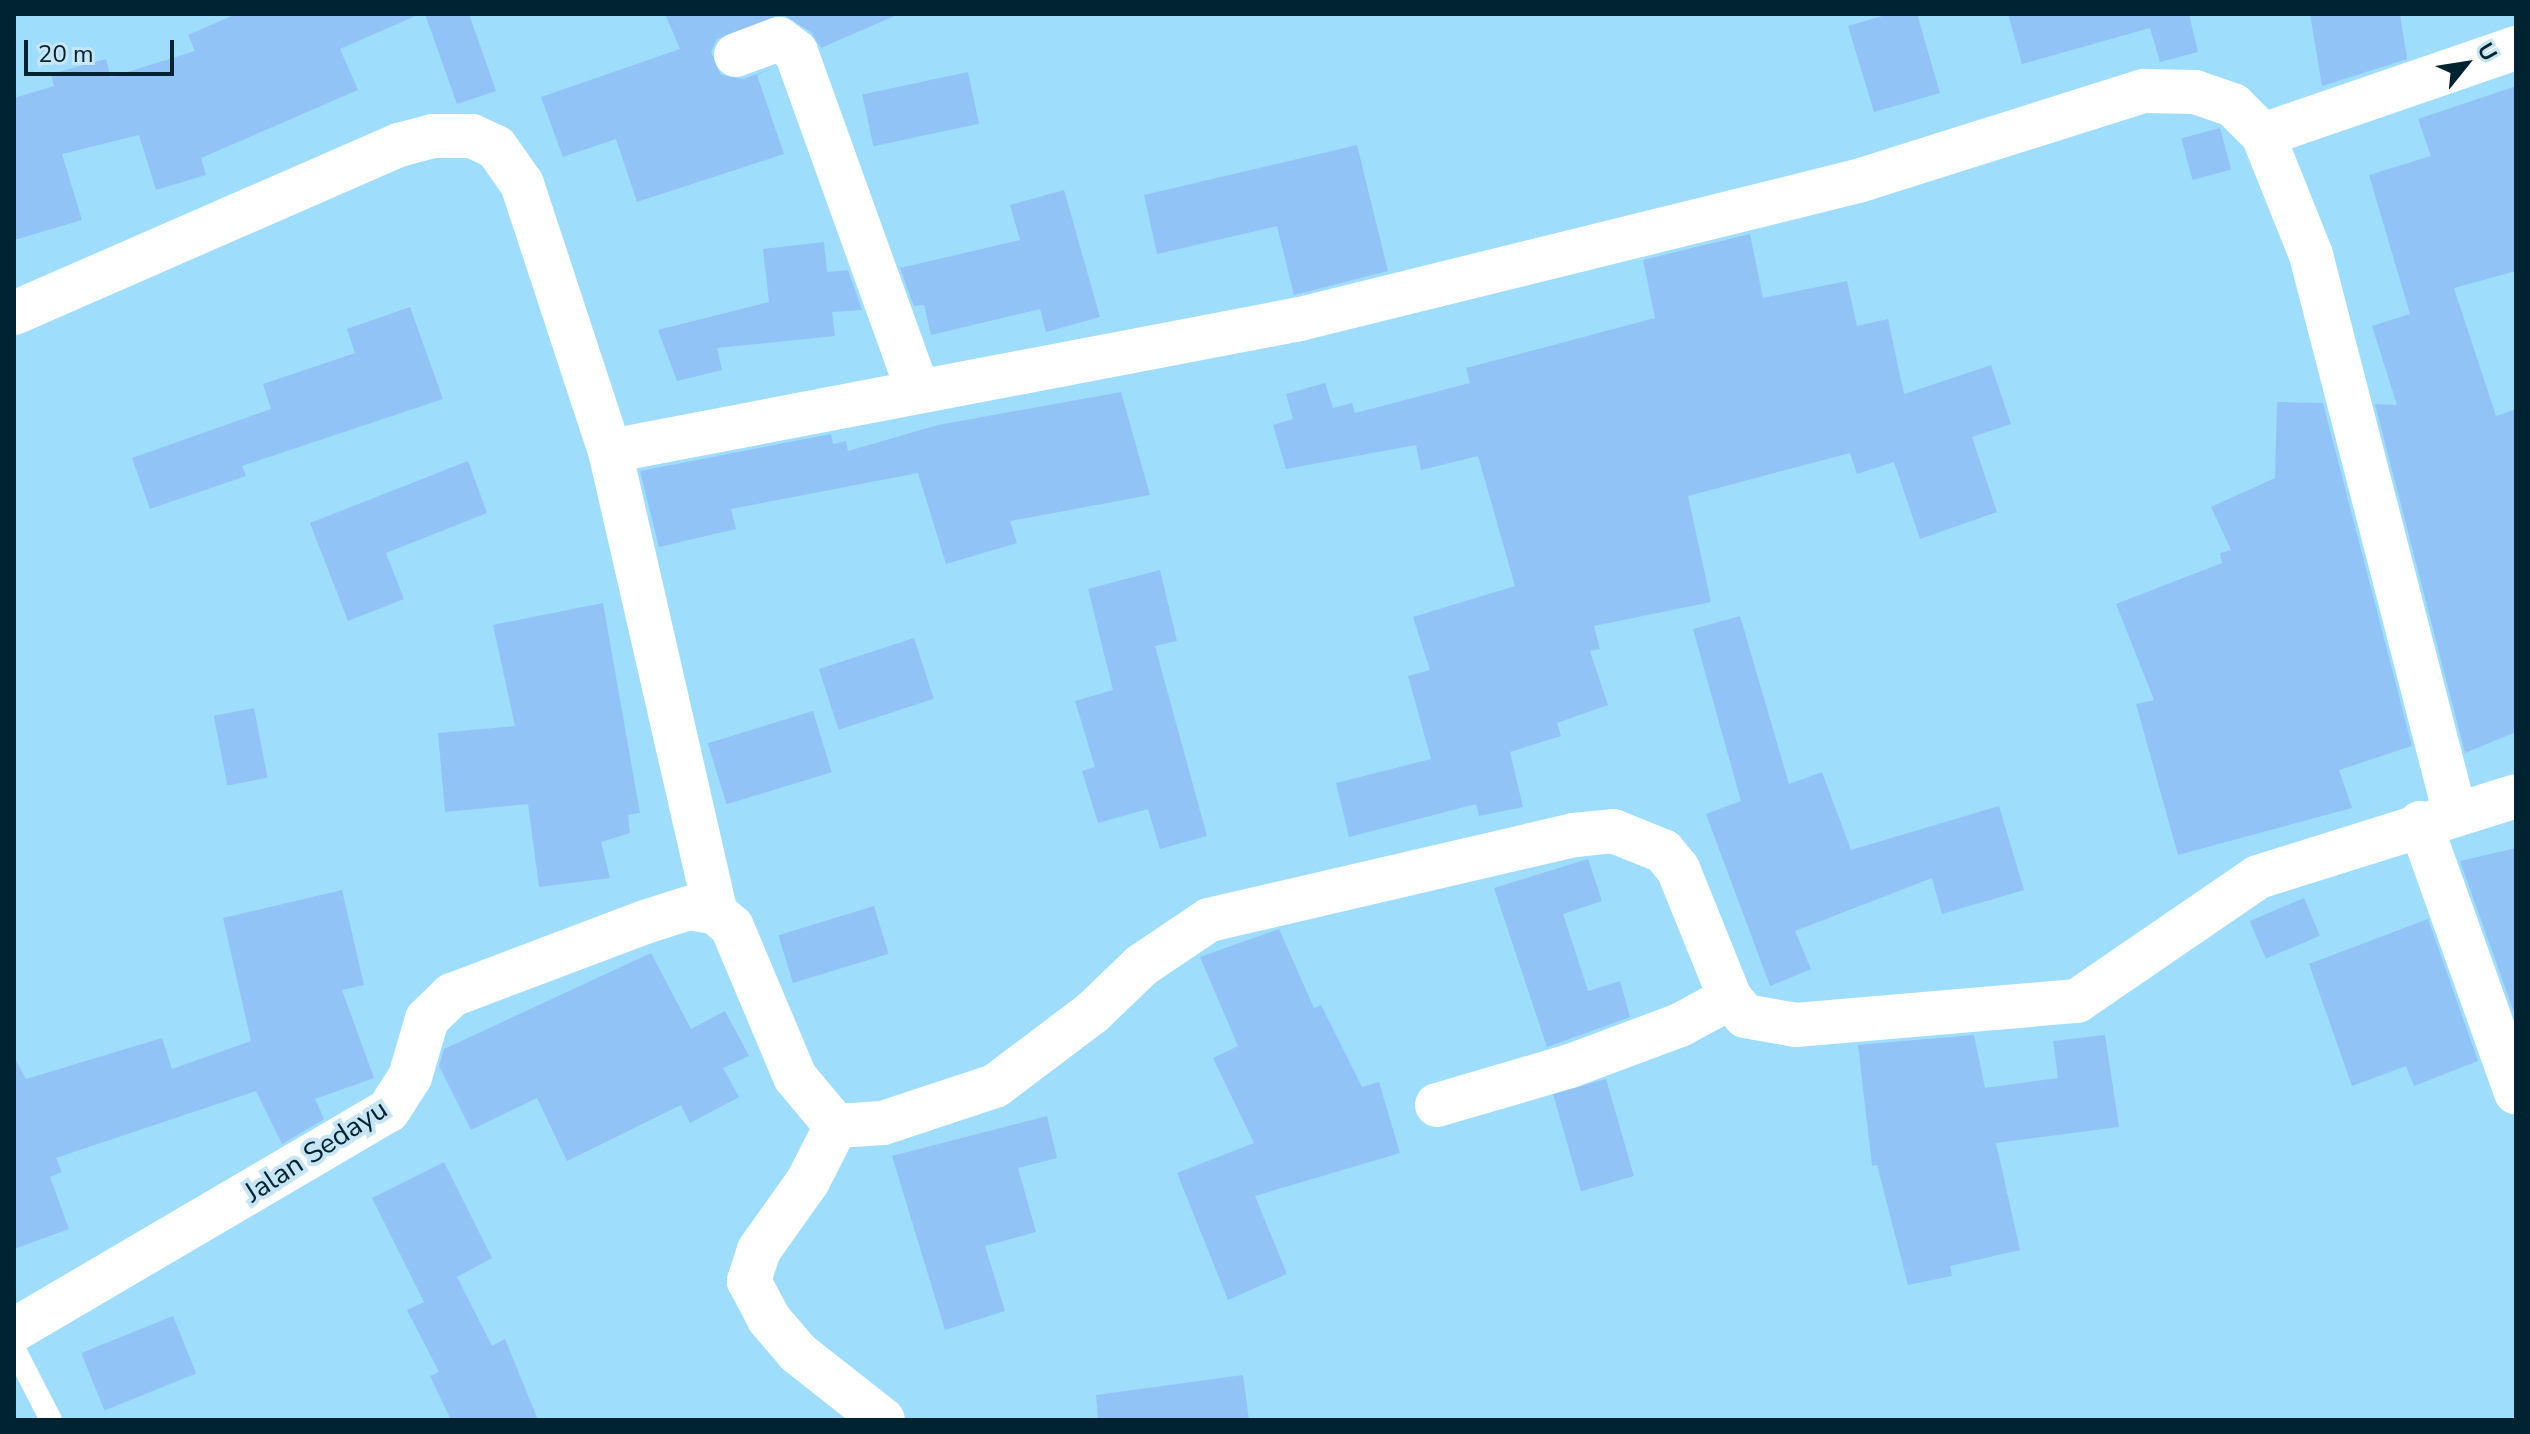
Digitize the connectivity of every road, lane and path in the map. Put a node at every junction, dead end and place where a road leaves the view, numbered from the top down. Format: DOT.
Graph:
graph roads {
  1 [pos="2516,48"];
  2 [pos="736,55"];
  3 [pos="2263,135"];
  4 [pos="14,313"];
  5 [pos="917,389"];
  6 [pos="610,451"];
  7 [pos="2516,796"];
  8 [pos="2438,818"];
  9 [pos="716,913"];
  10 [pos="1730,998"];
  11 [pos="2516,1092"];
  12 [pos="1437,1105"];
  13 [pos="836,1126"];
  14 [pos="14,1330"];
  15 [pos="14,1348"];
  16 [pos="51,1420"];
  17 [pos="883,1420"];
  1 -- 3 [label="street"];
  2 -- 5 [label="street"];
  3 -- 5 [label="street"];
  3 -- 8 [label="street"];
  4 -- 6 [label="street"];
  5 -- 6 [label="street"];
  6 -- 9 [label="street"];
  7 -- 8 [label="street"];
  8 -- 10 [label="street"];
  8 -- 11 [label="street"];
  9 -- 13 [label="street"];
  9 -- 14 [label="street, Jalan Sedayu"];
  10 -- 12 [label="street"];
  10 -- 13 [label="street"];
  13 -- 17 [label="street"];
  15 -- 16 [label="lane"];
}
